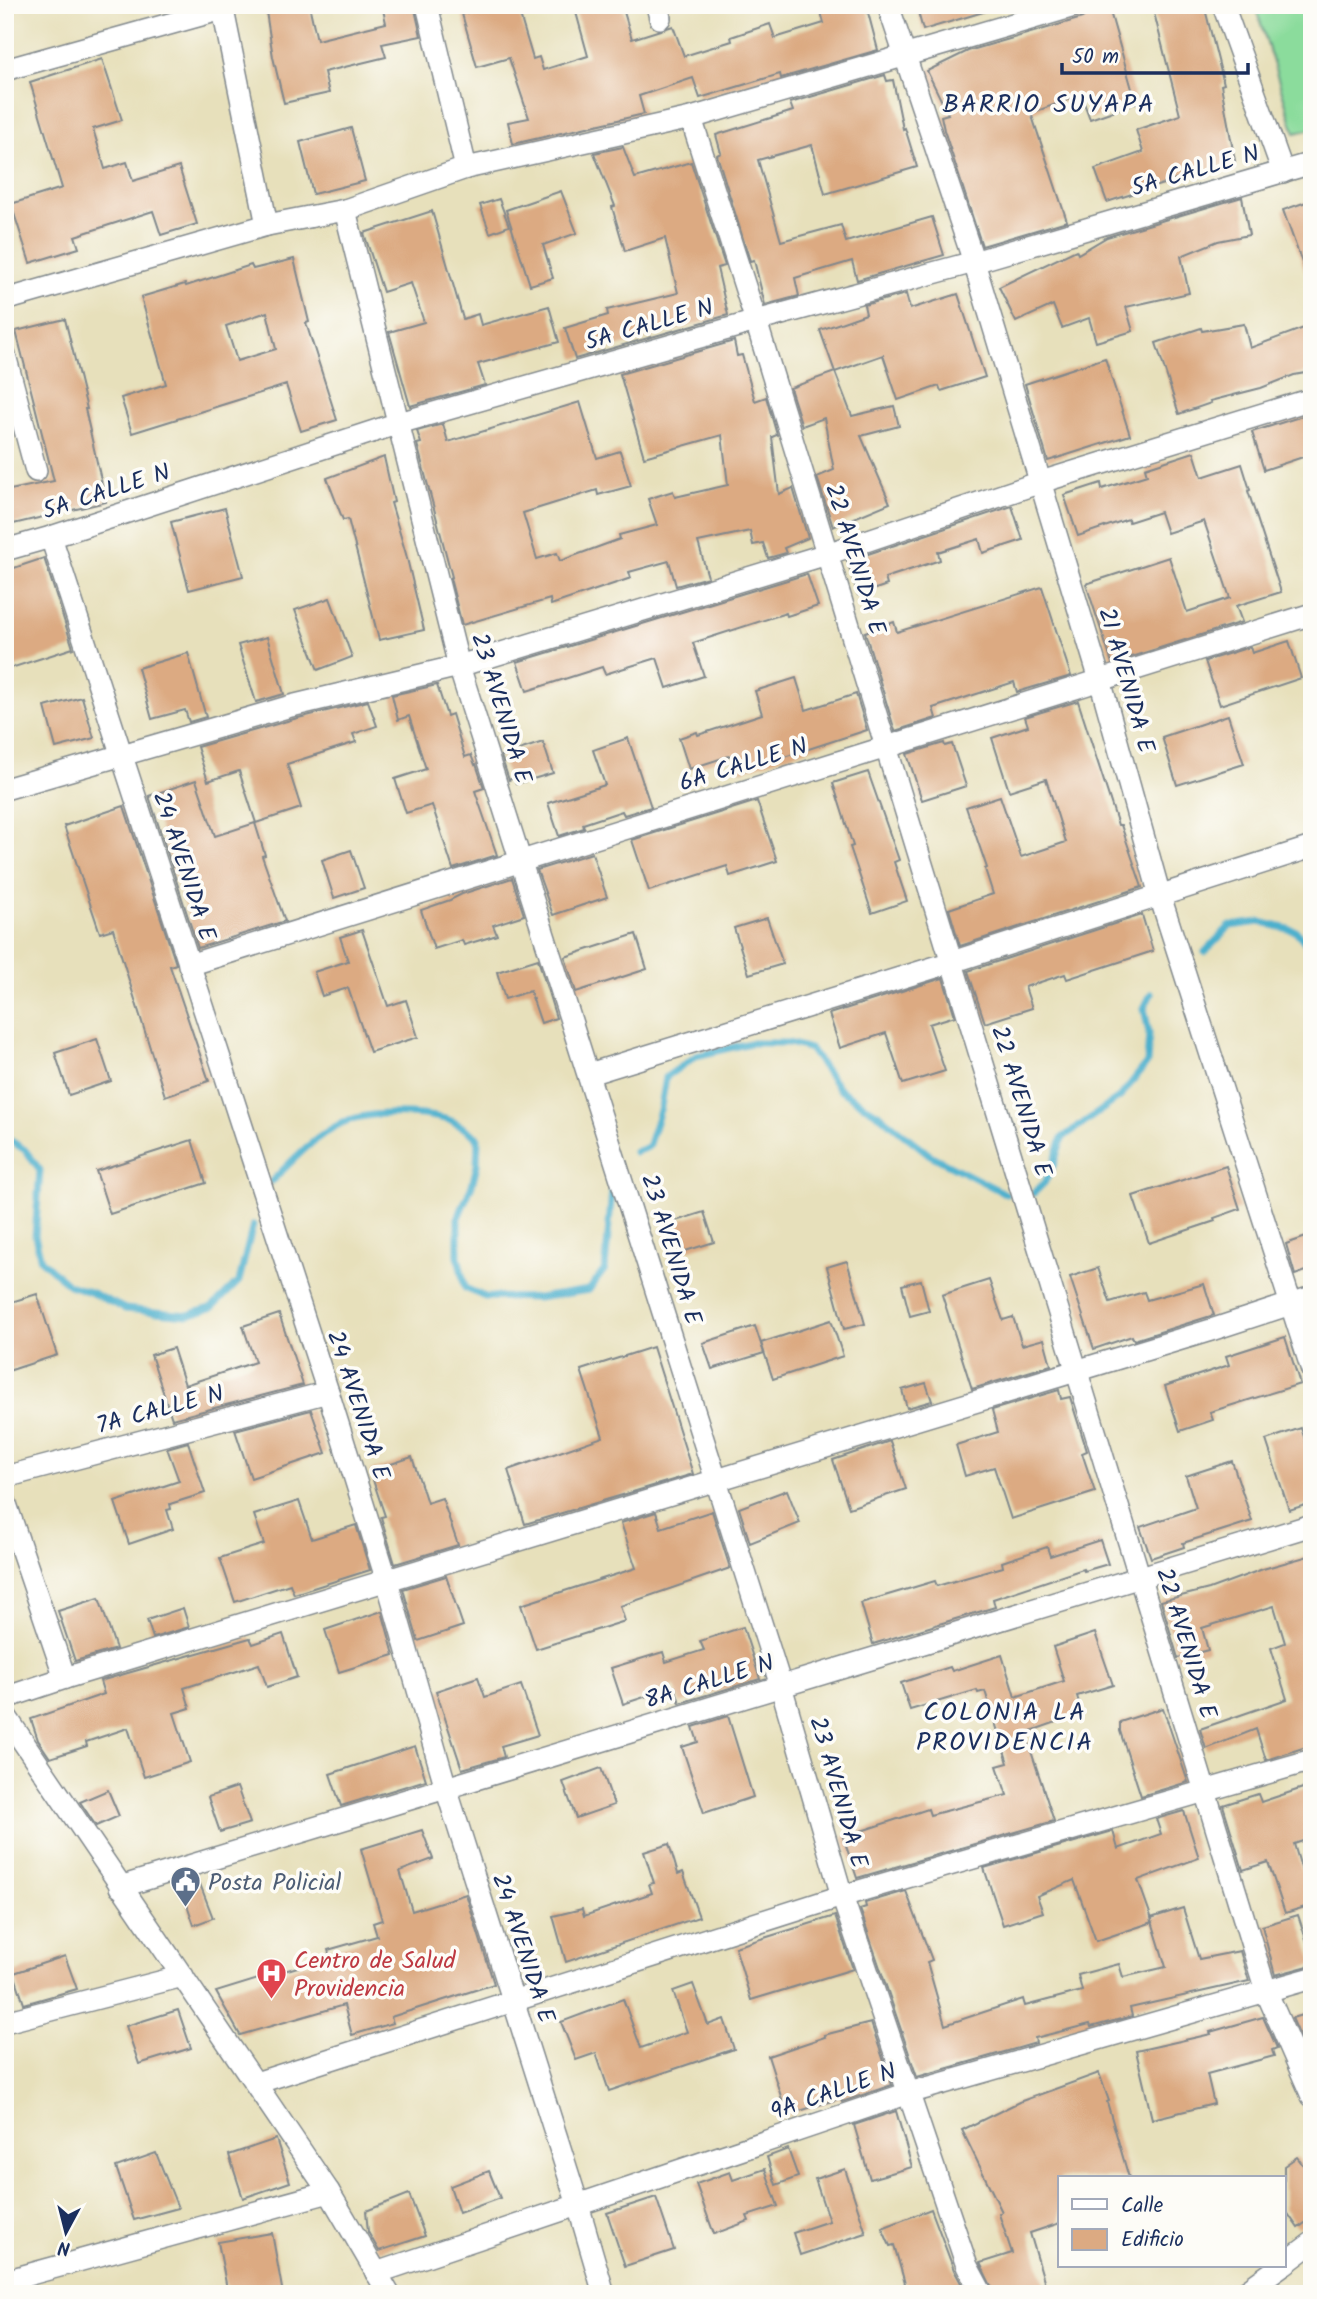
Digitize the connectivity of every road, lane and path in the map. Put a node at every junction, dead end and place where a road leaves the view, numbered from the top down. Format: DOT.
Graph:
graph roads {
  1 [pos="427,5"];
  2 [pos="888,5"];
  3 [pos="1078,5"];
  4 [pos="1223,5"];
  5 [pos="222,7"];
  6 [pos="904,55"];
  7 [pos="5,70"];
  8 [pos="691,118"];
  9 [pos="1312,163"];
  10 [pos="466,169"];
  11 [pos="1283,172"];
  12 [pos="345,210"];
  13 [pos="267,225"];
  14 [pos="974,262"];
  15 [pos="5,300"];
  16 [pos="756,321"];
  17 [pos="5,355"];
  18 [pos="1312,399"];
  19 [pos="399,423"];
  20 [pos="36,471"];
  21 [pos="1041,482"];
  22 [pos="51,537"];
  23 [pos="5,550"];
  24 [pos="827,554"];
  25 [pos="1312,614"];
  26 [pos="459,666"];
  27 [pos="1100,680"];
  28 [pos="886,747"];
  29 [pos="123,756"];
  30 [pos="5,789"];
  31 [pos="1312,846"];
  32 [pos="522,861"];
  33 [pos="1160,896"];
  34 [pos="952,962"];
  35 [pos="189,965"];
  36 [pos="589,1074"];
  37 [pos="1301,1300"];
  38 [pos="1312,1370"];
  39 [pos="1077,1371"];
  40 [pos="328,1392"];
  41 [pos="5,1477"];
  42 [pos="717,1481"];
  43 [pos="5,1501"];
  44 [pos="1312,1525"];
  45 [pos="1140,1577"];
  46 [pos="387,1581"];
  47 [pos="65,1678"];
  48 [pos="781,1686"];
  49 [pos="5,1698"];
  50 [pos="5,1715"];
  51 [pos="1312,1760"];
  52 [pos="446,1788"];
  53 [pos="1205,1791"];
  54 [pos="120,1887"];
  55 [pos="842,1896"];
  56 [pos="183,1976"];
  57 [pos="1312,1978"];
  58 [pos="1266,1991"];
  59 [pos="514,2001"];
  60 [pos="5,2022"];
  61 [pos="256,2083"];
  62 [pos="909,2093"];
  63 [pos="1312,2096"];
  64 [pos="329,2192"];
  65 [pos="578,2205"];
  66 [pos="1312,2244"];
  67 [pos="1286,2262"];
  68 [pos="1278,2268"];
  69 [pos="376,2273"];
  70 [pos="5,2281"];
  71 [pos="389,2294"];
  72 [pos="604,2294"];
  73 [pos="982,2294"];
  74 [pos="1242,2294"];
  1 -- 10 [label="street"];
  2 -- 6 [label="street, 21 AVENIDA E"];
  3 -- 6 [label="street"];
  4 -- 11 [label="street"];
  5 -- 7 [label="street"];
  5 -- 13 [label="street"];
  6 -- 8 [label="street"];
  6 -- 14 [label="street, 21 AVENIDA E"];
  8 -- 10 [label="street"];
  8 -- 16 [label="street, 22 AVENIDA E"];
  9 -- 11 [label="street, 5A CALLE N"];
  10 -- 12 [label="street"];
  11 -- 14 [label="street, 5A CALLE N"];
  12 -- 13 [label="street"];
  12 -- 19 [label="street, 23 AVENIDA E"];
  13 -- 15 [label="street"];
  14 -- 16 [label="street, 5A CALLE N"];
  14 -- 21 [label="street, 21 AVENIDA E"];
  16 -- 19 [label="street, 5A CALLE N"];
  16 -- 24 [label="street, 22 AVENIDA E"];
  17 -- 20 [label="street"];
  18 -- 21 [label="street"];
  19 -- 22 [label="street, 5A CALLE N"];
  19 -- 26 [label="street, 23 AVENIDA E"];
  21 -- 24 [label="street"];
  21 -- 27 [label="street, 21 AVENIDA E"];
  22 -- 23 [label="street, 5A CALLE N"];
  22 -- 29 [label="street, 24 AVENIDA E"];
  24 -- 26 [label="street"];
  24 -- 28 [label="street, 22 AVENIDA E"];
  25 -- 27 [label="street, 6A CALLE N"];
  26 -- 29 [label="street"];
  26 -- 32 [label="street, 23 AVENIDA E"];
  27 -- 28 [label="street, 6A CALLE N"];
  27 -- 33 [label="street, 21 AVENIDA E"];
  28 -- 32 [label="street, 6A CALLE N"];
  28 -- 34 [label="street, 22 AVENIDA E"];
  29 -- 30 [label="street"];
  29 -- 35 [label="street, 24 AVENIDA E"];
  31 -- 33 [label="street"];
  32 -- 35 [label="street, 6A CALLE N"];
  32 -- 36 [label="street, 23 AVENIDA E"];
  33 -- 34 [label="street"];
  33 -- 37 [label="street, 21 AVENIDA E"];
  34 -- 36 [label="street"];
  34 -- 39 [label="street, 22 AVENIDA E"];
  35 -- 40 [label="street, 24 AVENIDA E"];
  36 -- 42 [label="street, 23 AVENIDA E"];
  37 -- 38 [label="street, 21 AVENIDA E"];
  37 -- 39 [label="street"];
  39 -- 42 [label="street"];
  39 -- 45 [label="street, 22 AVENIDA E"];
  40 -- 41 [label="street, 7A CALLE N"];
  40 -- 46 [label="street, 24 AVENIDA E"];
  42 -- 46 [label="street"];
  42 -- 48 [label="street, 23 AVENIDA E"];
  43 -- 47 [label="street"];
  44 -- 45 [label="street, 8A CALLE N"];
  45 -- 48 [label="street, 8A CALLE N"];
  45 -- 53 [label="street, 22 AVENIDA E"];
  46 -- 47 [label="street"];
  46 -- 52 [label="street, 24 AVENIDA E"];
  47 -- 49 [label="street"];
  48 -- 52 [label="street, 8A CALLE N"];
  48 -- 55 [label="street, 23 AVENIDA E"];
  50 -- 54 [label="street"];
  51 -- 53 [label="street"];
  52 -- 54 [label="street, 8A CALLE N"];
  52 -- 59 [label="street, 24 AVENIDA E"];
  53 -- 55 [label="street"];
  53 -- 58 [label="street, 22 AVENIDA E"];
  54 -- 56 [label="street"];
  55 -- 59 [label="street"];
  55 -- 62 [label="street, 23 AVENIDA E"];
  56 -- 60 [label="street"];
  56 -- 61 [label="street"];
  57 -- 58 [label="street, 9A CALLE N"];
  58 -- 62 [label="street, 9A CALLE N"];
  58 -- 63 [label="street, 22 AVENIDA E"];
  59 -- 61 [label="street"];
  59 -- 65 [label="street, 24 AVENIDA E"];
  61 -- 64 [label="street"];
  62 -- 65 [label="street, 9A CALLE N"];
  62 -- 73 [label="street, 23 AVENIDA E"];
  64 -- 69 [label="street"];
  64 -- 70 [label="street"];
  65 -- 69 [label="street, 9A CALLE N"];
  65 -- 72 [label="street, 24 AVENIDA E"];
  66 -- 67 [label="street"];
  68 -- 74 [label="street"];
  69 -- 71 [label="street"];
}
